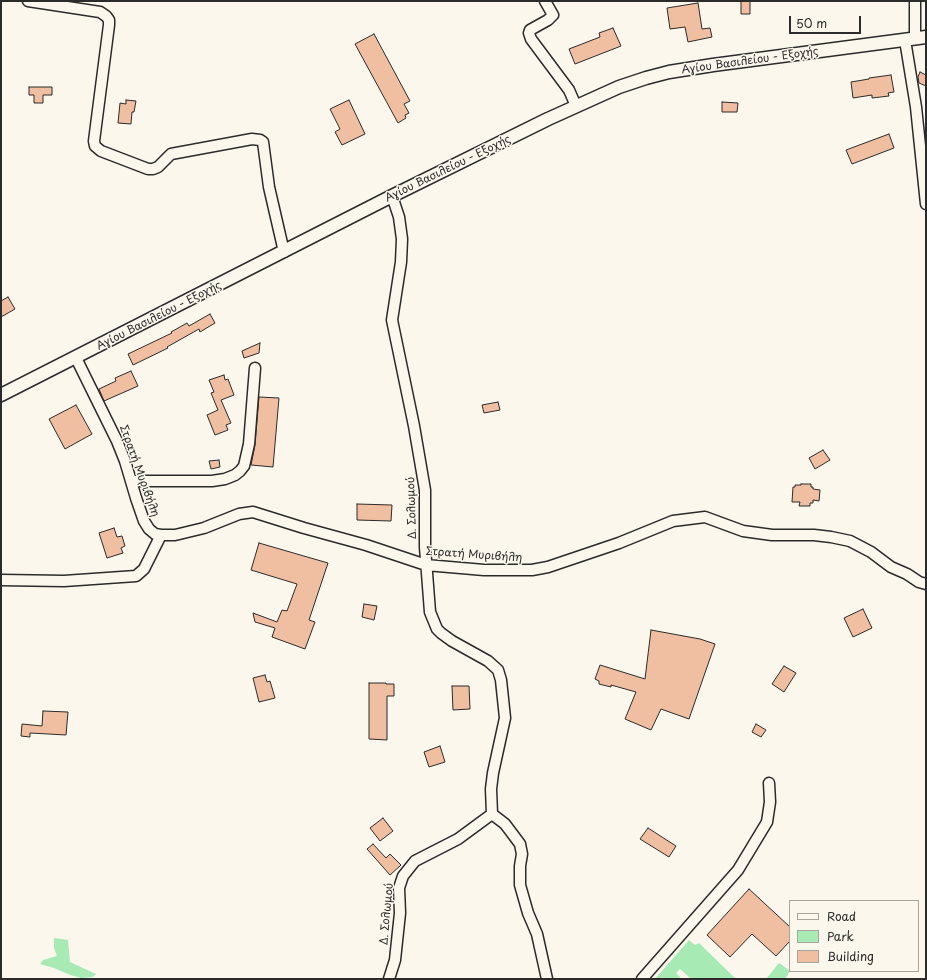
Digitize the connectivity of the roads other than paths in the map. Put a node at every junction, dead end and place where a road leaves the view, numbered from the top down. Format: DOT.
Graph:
graph roads {
  1 [pos="28,1"];
  2 [pos="545,1"];
  3 [pos="915,1"];
  4 [pos="916,38"];
  5 [pos="576,106"];
  6 [pos="392,196"];
  7 [pos="926,204"];
  8 [pos="284,252"];
  9 [pos="76,358"];
  10 [pos="255,368"];
  11 [pos="1,395"];
  12 [pos="132,481"];
  13 [pos="161,535"];
  14 [pos="426,565"];
  15 [pos="1,580"];
  16 [pos="926,584"];
  17 [pos="769,783"];
  18 [pos="492,814"];
  19 [pos="389,979"];
  20 [pos="546,979"];
  21 [pos="642,979"];
  1 -- 8 [label="street"];
  2 -- 5 [label="street"];
  3 -- 4 [label="street"];
  4 -- 5 [label="main road, Αγίου Βασιλείου - Εξοχής"];
  4 -- 7 [label="street"];
  5 -- 6 [label="main road, Αγίου Βασιλείου - Εξοχής"];
  6 -- 8 [label="main road, Αγίου Βασιλείου - Εξοχής"];
  6 -- 14 [label="street, Δ. Σολωμού"];
  8 -- 9 [label="main road, Αγίου Βασιλείου - Εξοχής"];
  9 -- 11 [label="main road, Αγίου Βασιλείου - Εξοχής"];
  9 -- 12 [label="street, Στρατή Μυριβήλη"];
  10 -- 12 [label="street"];
  12 -- 13 [label="street, Στρατή Μυριβήλη"];
  13 -- 14 [label="street, Στρατή Μυριβήλη"];
  13 -- 15 [label="street"];
  14 -- 16 [label="street, Στρατή Μυριβήλη"];
  14 -- 18 [label="street, Δ. Σολωμού"];
  17 -- 21 [label="street"];
  18 -- 19 [label="street, Δ. Σολωμού"];
  18 -- 20 [label="street"];
}
